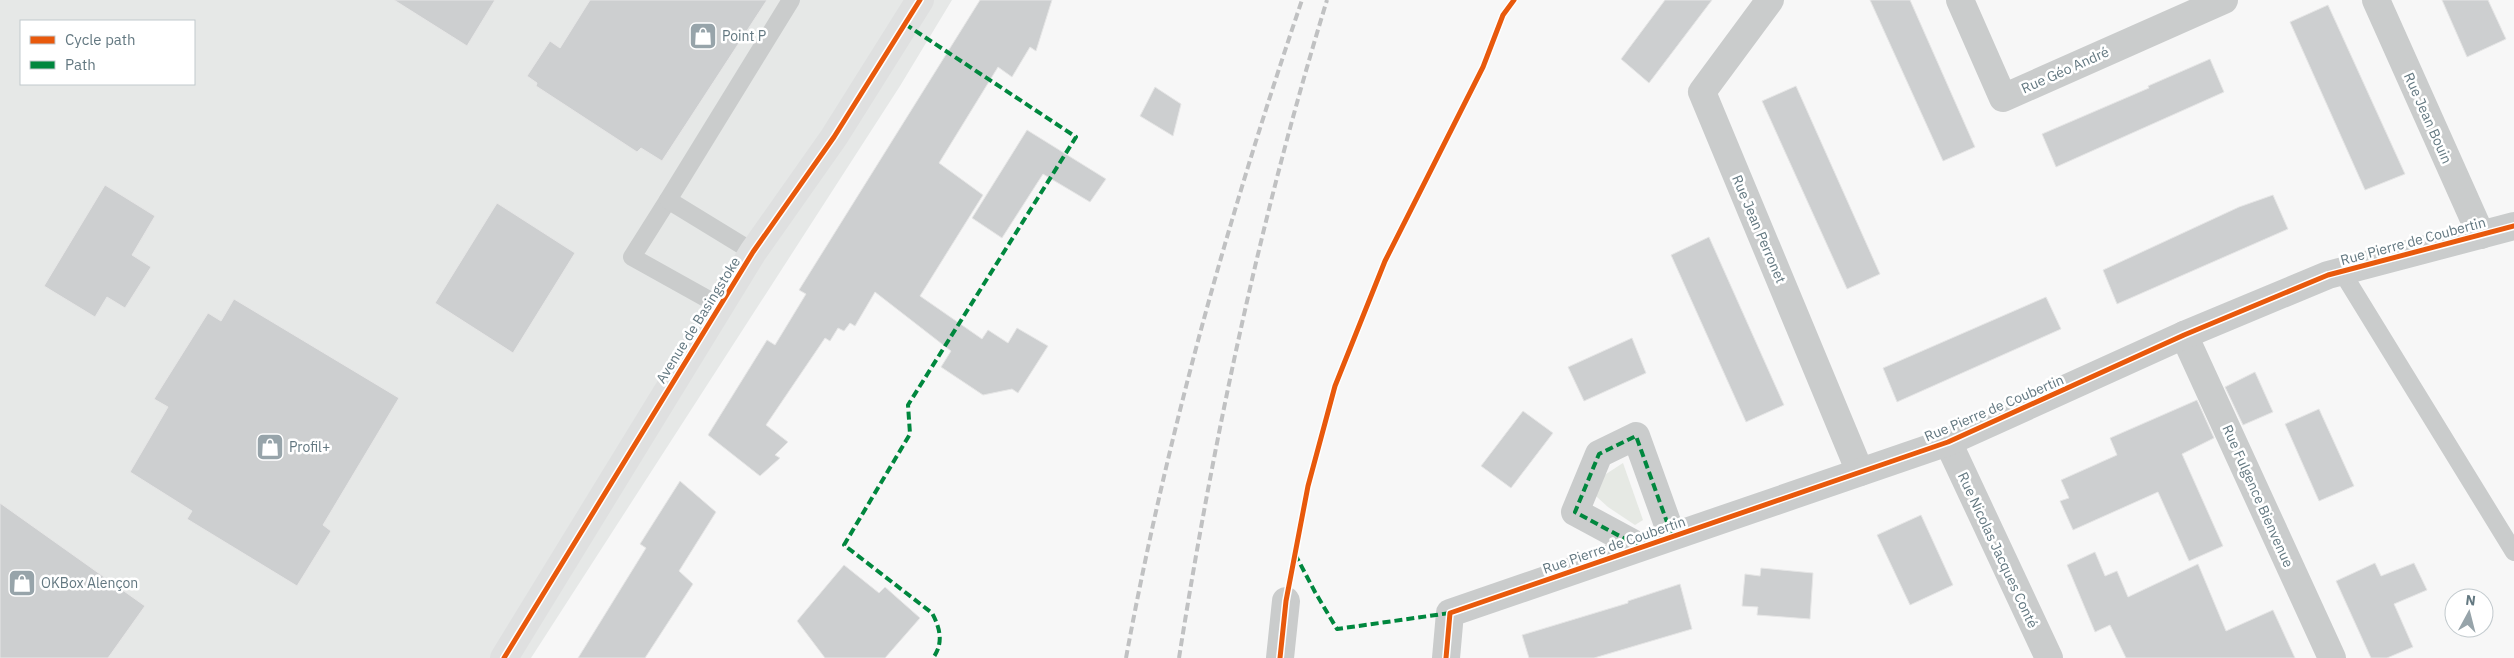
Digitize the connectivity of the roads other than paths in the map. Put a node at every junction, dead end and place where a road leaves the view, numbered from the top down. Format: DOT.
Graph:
graph roads {
  1 [pos="791,0"];
  2 [pos="920,0"];
  3 [pos="1770,0"];
  4 [pos="1960,0"];
  5 [pos="2224,0"];
  6 [pos="2376,0"];
  7 [pos="668,200"];
  8 [pos="2514,226"];
  9 [pos="2481,235"];
  10 [pos="753,252"];
  11 [pos="2342,272"];
  12 [pos="720,306"];
  13 [pos="2184,335"];
  14 [pos="1948,442"];
  15 [pos="1860,472"];
  16 [pos="1672,536"];
  17 [pos="1640,547"];
  18 [pos="2514,552"];
  19 [pos="1286,601"];
  20 [pos="504,658"];
  21 [pos="1280,658"];
  22 [pos="1446,658"];
  23 [pos="2049,658"];
  24 [pos="2332,658"];
  1 -- 7 [label="lane"];
  2 -- 10 [label="main road, Avenue de Basingstoke"];
  3 -- 15 [label="street, Rue Jean Perronet"];
  4 -- 5 [label="street, Rue Géo André"];
  6 -- 9 [label="street, Rue Jean Bouin"];
  7 -- 10 [label="lane"];
  7 -- 12 [label="lane"];
  8 -- 9 [label="street, Rue Pierre de Coubertin"];
  9 -- 11 [label="street, Rue Pierre de Coubertin"];
  10 -- 12 [label="main road, Avenue de Basingstoke"];
  11 -- 13 [label="street, Rue Pierre de Coubertin"];
  11 -- 18 [label="lane"];
  12 -- 20 [label="main road, Avenue de Basingstoke"];
  13 -- 14 [label="street, Rue Pierre de Coubertin"];
  13 -- 24 [label="street, Rue Fulgence Bienvenue"];
  14 -- 15 [label="street, Rue Pierre de Coubertin"];
  14 -- 23 [label="street, Rue Nicolas Jacques Conté"];
  15 -- 16 [label="street, Rue Pierre de Coubertin"];
  16 -- 17 [label="street, Rue Pierre de Coubertin"];
  16 -- 17 [label="street"];
  17 -- 22 [label="street, Rue Pierre de Coubertin"];
  19 -- 21 [label="street"];
}
